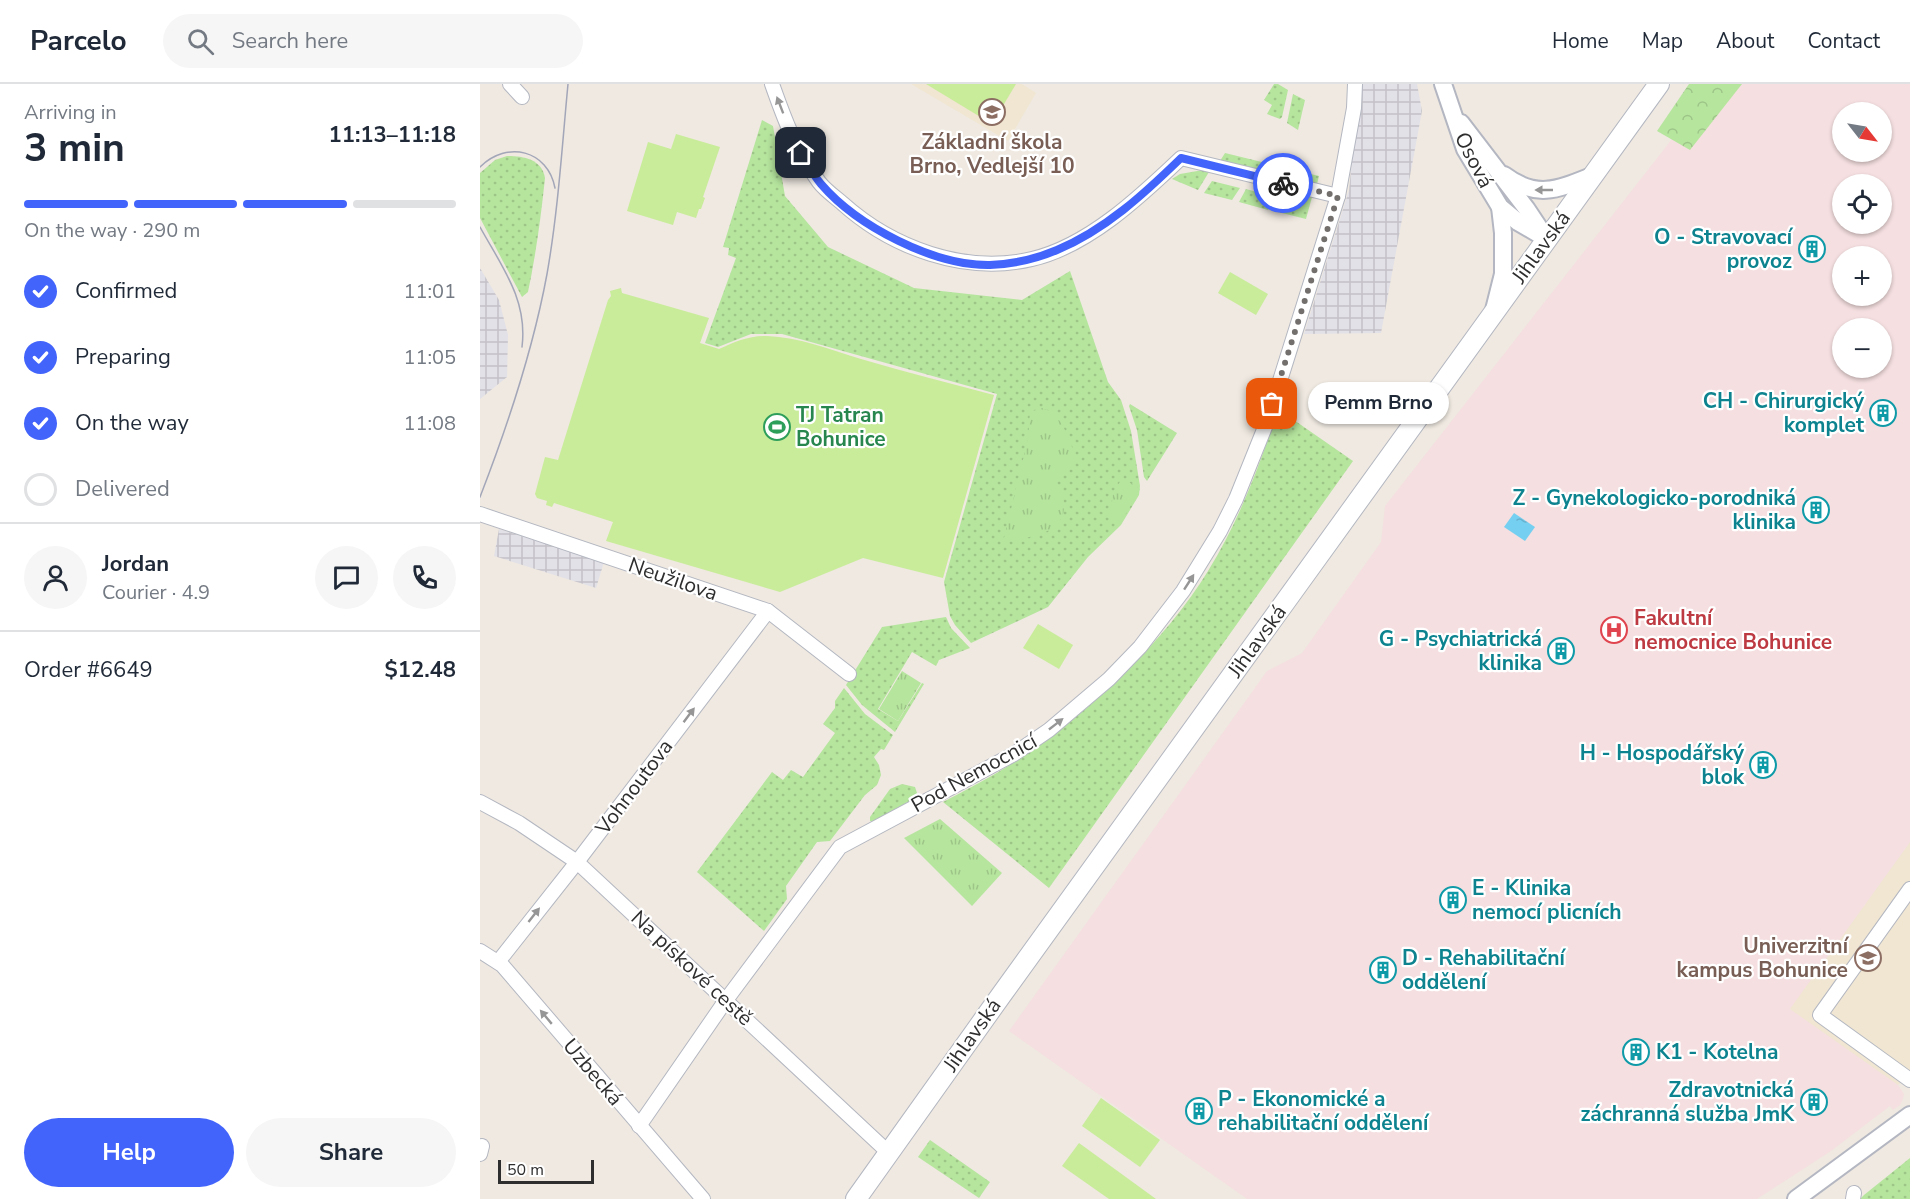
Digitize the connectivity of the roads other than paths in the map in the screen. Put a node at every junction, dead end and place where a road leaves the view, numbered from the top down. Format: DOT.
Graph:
graph roads {
  1 [pos="510,84"];
  2 [pos="771,84"];
  3 [pos="1355,84"];
  4 [pos="1443,84"];
  5 [pos="1659,84"];
  6 [pos="522,97"];
  7 [pos="1451,111"];
  8 [pos="1496,169"];
  9 [pos="1594,175"];
  10 [pos="1338,196"];
  11 [pos="1500,207"];
  12 [pos="1547,239"];
  13 [pos="1493,311"];
  14 [pos="480,514"];
  15 [pos="768,611"];
  16 [pos="849,675"];
  17 [pos="480,802"];
  18 [pos="577,862"];
  19 [pos="1910,889"];
  20 [pos="480,951"];
  21 [pos="498,962"];
  22 [pos="726,1000"];
  23 [pos="1910,1080"];
  24 [pos="1910,1115"];
  25 [pos="639,1126"];
  26 [pos="889,1154"];
  27 [pos="703,1199"];
  28 [pos="856,1199"];
  29 [pos="1796,1199"];
  1 -- 6 [label="street"];
  10 -- 2 [label="street, one-way"];
  3 -- 10 [label="street, Pod Nemocnicí"];
  4 -- 7 [label="street, Osová"];
  5 -- 9 [label="main road, Jihlavská"];
  7 -- 8 [label="street, Osová"];
  7 -- 11 [label="street, Osová"];
  9 -- 8 [label="street, one-way"];
  8 -- 12 [label="street, Osová"];
  9 -- 12 [label="main road, Jihlavská"];
  22 -- 10 [label="street, Pod Nemocnicí, one-way"];
  11 -- 12 [label="street"];
  11 -- 13 [label="street"];
  12 -- 13 [label="main road, Jihlavská"];
  13 -- 26 [label="main road, Jihlavská"];
  14 -- 15 [label="street, Neužilova"];
  15 -- 16 [label="street, Neužilova"];
  18 -- 15 [label="street, Vohnoutova, one-way"];
  17 -- 18 [label="street, Na pískové cestě"];
  21 -- 18 [label="street, Vohnoutova, one-way"];
  18 -- 22 [label="street, Na pískové cestě"];
  19 -- 23 [label="street"];
  20 -- 21 [label="street, Uzbecká"];
  25 -- 21 [label="street, Uzbecká, one-way"];
  22 -- 25 [label="street, Pod Nemocnicí"];
  22 -- 26 [label="street, Na pískové cestě"];
  24 -- 29 [label="street"];
  25 -- 27 [label="street, Uzbecká"];
  26 -- 28 [label="main road, Jihlavská"];
}
